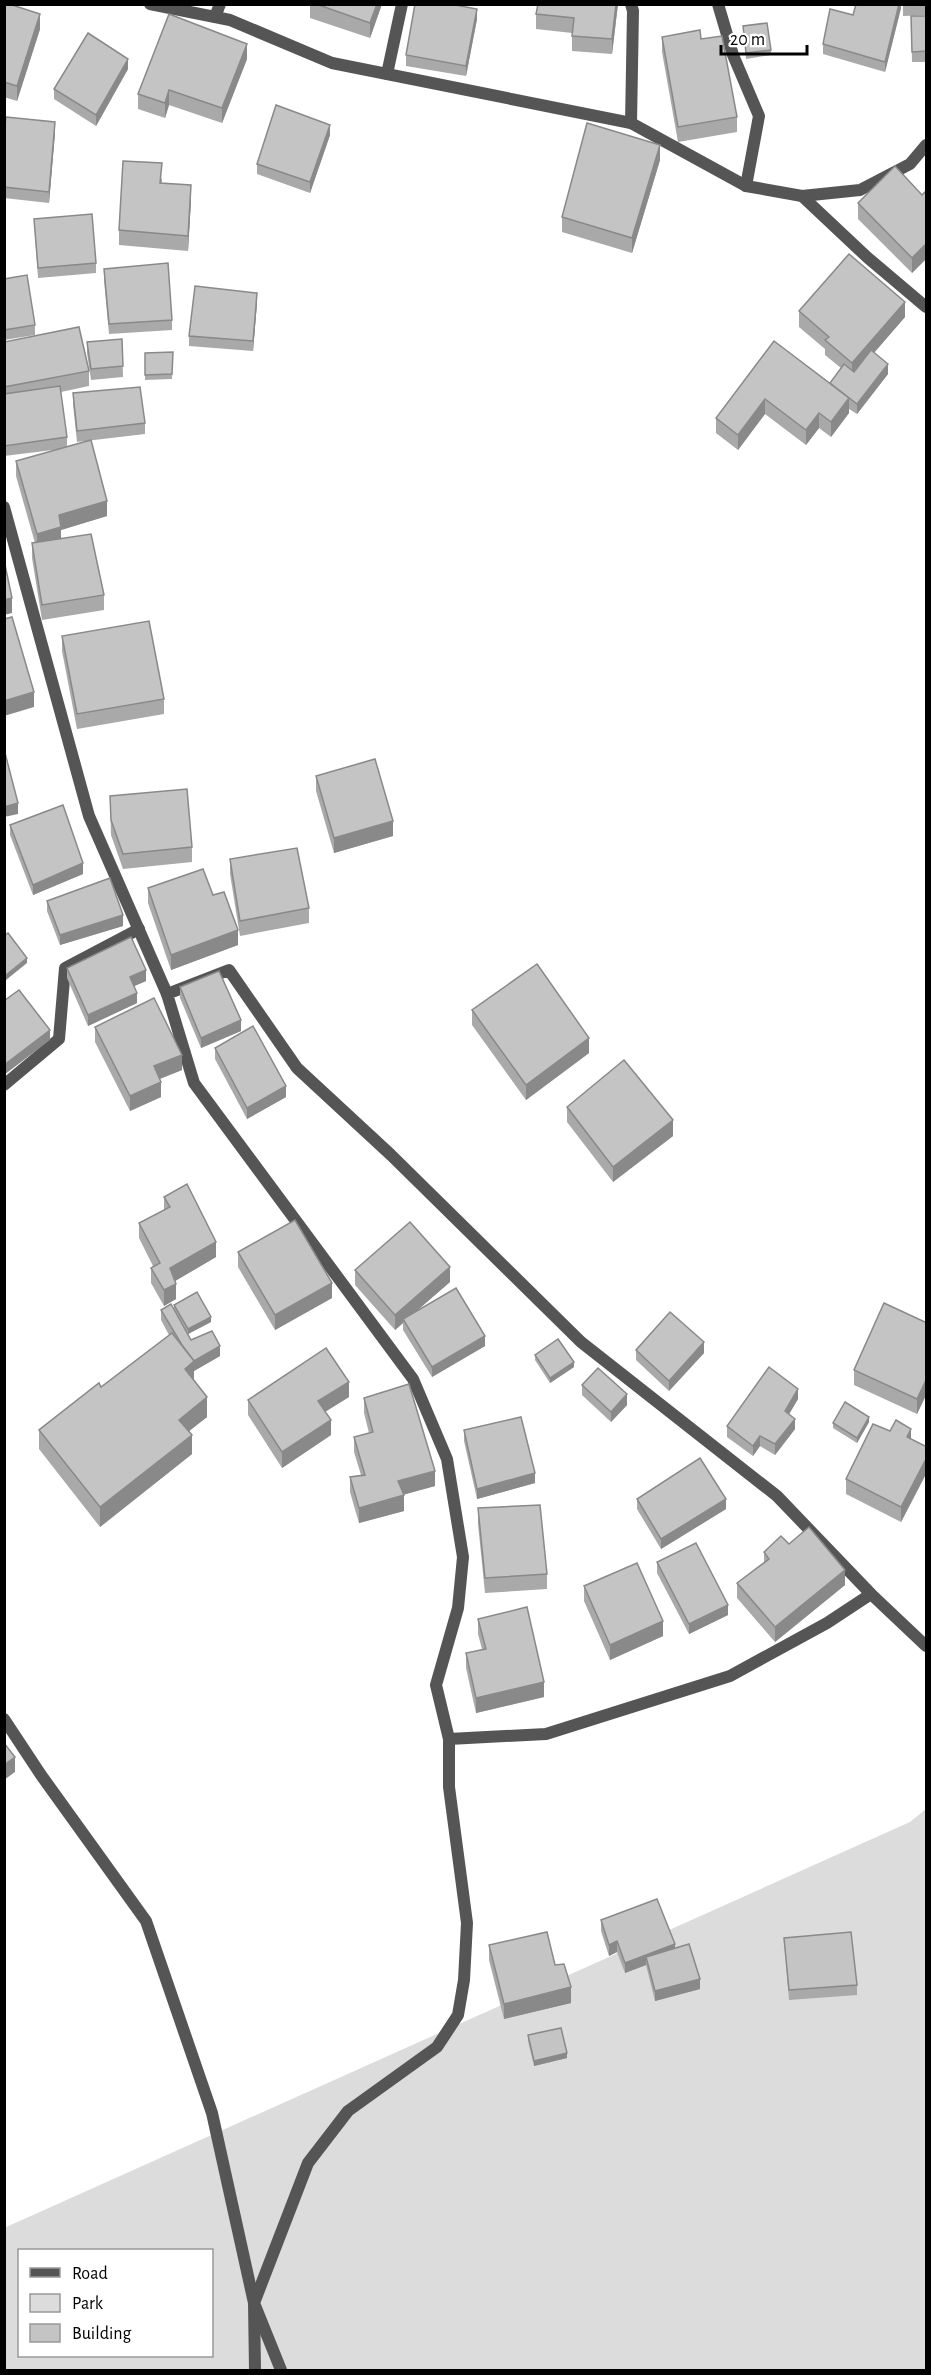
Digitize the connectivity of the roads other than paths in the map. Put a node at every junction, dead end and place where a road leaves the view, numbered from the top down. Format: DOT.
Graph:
graph roads {
  1 [pos="150,4"];
  2 [pos="220,4"];
  3 [pos="402,4"];
  4 [pos="631,4"];
  5 [pos="718,4"];
  6 [pos="215,17"];
  7 [pos="387,74"];
  8 [pos="631,123"];
  9 [pos="927,145"];
  10 [pos="746,186"];
  11 [pos="802,196"];
  12 [pos="927,307"];
  13 [pos="4,507"];
  14 [pos="139,929"];
  15 [pos="167,994"];
  16 [pos="4,1085"];
  17 [pos="871,1594"];
  18 [pos="924,1640"];
  19 [pos="4,1719"];
  20 [pos="448,1739"];
  21 [pos="254,2302"];
  22 [pos="255,2370"];
  23 [pos="281,2370"];
  1 -- 6 [label="street"];
  2 -- 6 [label="street"];
  3 -- 7 [label="street"];
  4 -- 8 [label="street"];
  5 -- 10 [label="street"];
  6 -- 7 [label="street"];
  7 -- 8 [label="street"];
  8 -- 10 [label="street"];
  9 -- 11 [label="street"];
  10 -- 11 [label="street"];
  11 -- 12 [label="street"];
  13 -- 14 [label="street"];
  14 -- 15 [label="street"];
  14 -- 16 [label="street"];
  15 -- 17 [label="street"];
  15 -- 20 [label="street"];
  17 -- 18 [label="street"];
  17 -- 20 [label="street"];
  19 -- 21 [label="street"];
  20 -- 21 [label="street"];
  21 -- 22 [label="street"];
  21 -- 23 [label="street"];
}
